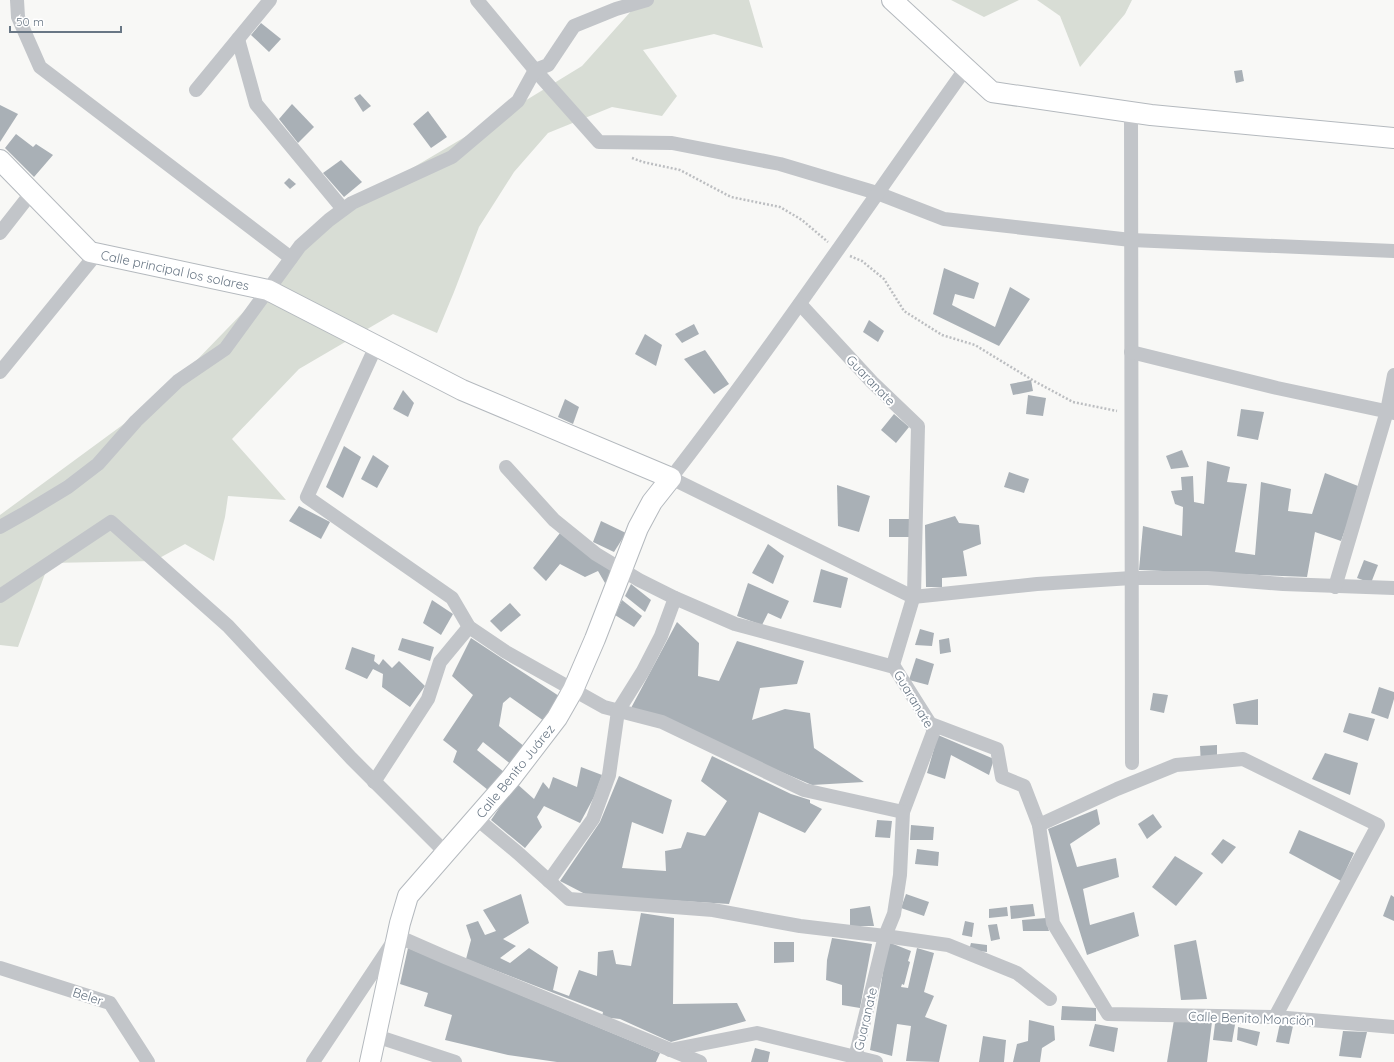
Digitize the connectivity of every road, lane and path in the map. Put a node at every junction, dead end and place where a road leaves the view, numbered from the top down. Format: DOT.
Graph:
graph roads {
  1 [pos="17,0"];
  2 [pos="270,0"];
  3 [pos="477,0"];
  4 [pos="647,0"];
  5 [pos="892,0"];
  6 [pos="238,39"];
  7 [pos="966,68"];
  8 [pos="535,70"];
  9 [pos="196,90"];
  10 [pos="1131,112"];
  11 [pos="1394,138"];
  12 [pos="0,160"];
  13 [pos="32,192"];
  14 [pos="877,193"];
  15 [pos="343,209"];
  16 [pos="0,233"];
  17 [pos="1131,240"];
  18 [pos="1394,251"];
  19 [pos="97,253"];
  20 [pos="291,258"];
  21 [pos="268,290"];
  22 [pos="800,304"];
  23 [pos="376,346"];
  24 [pos="1132,352"];
  25 [pos="0,372"];
  26 [pos="1394,375"];
  27 [pos="1391,412"];
  28 [pos="506,467"];
  29 [pos="671,478"];
  30 [pos="0,527"];
  31 [pos="622,569"];
  32 [pos="1132,578"];
  33 [pos="1335,586"];
  34 [pos="1394,588"];
  35 [pos="0,596"];
  36 [pos="914,597"];
  37 [pos="675,598"];
  38 [pos="469,627"];
  39 [pos="894,666"];
  40 [pos="573,690"];
  41 [pos="618,711"];
  42 [pos="931,724"];
  43 [pos="1132,763"];
  44 [pos="374,782"];
  45 [pos="903,812"];
  46 [pos="476,818"];
  47 [pos="1039,825"];
  48 [pos="446,853"];
  49 [pos="550,882"];
  50 [pos="397,936"];
  51 [pos="885,936"];
  52 [pos="0,968"];
  53 [pos="1050,999"];
  54 [pos="1275,1017"];
  55 [pos="1393,1023"];
  56 [pos="376,1036"];
  57 [pos="669,1050"];
  58 [pos="855,1060"];
  59 [pos="148,1062"];
  60 [pos="313,1062"];
  61 [pos="370,1062"];
  62 [pos="455,1062"];
  63 [pos="700,1062"];
  64 [pos="876,1062"];
  1 -- 20 [label="street"];
  2 -- 6 [label="street"];
  3 -- 8 [label="street"];
  4 -- 8 [label="street"];
  5 -- 7 [label="main road"];
  6 -- 9 [label="street"];
  6 -- 15 [label="street"];
  7 -- 10 [label="main road"];
  7 -- 14 [label="street"];
  8 -- 14 [label="street"];
  8 -- 15 [label="street"];
  10 -- 11 [label="main road"];
  10 -- 17 [label="street"];
  12 -- 13 [label="main road, Calle principal los solares"];
  13 -- 16 [label="street"];
  13 -- 19 [label="main road, Calle principal los solares"];
  14 -- 17 [label="street"];
  14 -- 22 [label="street"];
  15 -- 20 [label="street"];
  17 -- 18 [label="street"];
  17 -- 24 [label="street"];
  19 -- 21 [label="main road, Calle principal los solares"];
  19 -- 25 [label="street"];
  20 -- 21 [label="street"];
  21 -- 23 [label="main road, Calle principal los solares"];
  21 -- 30 [label="street"];
  22 -- 29 [label="street"];
  22 -- 36 [label="street, Guaranate"];
  23 -- 29 [label="main road, Calle principal los solares"];
  23 -- 38 [label="street"];
  24 -- 27 [label="street"];
  24 -- 32 [label="street"];
  26 -- 27 [label="street"];
  27 -- 33 [label="street"];
  28 -- 31 [label="street"];
  29 -- 31 [label="main road, Calle Benito Juárez"];
  29 -- 36 [label="street"];
  31 -- 37 [label="street"];
  31 -- 40 [label="main road, Calle Benito Juárez"];
  32 -- 33 [label="street"];
  32 -- 36 [label="street"];
  32 -- 43 [label="street"];
  33 -- 34 [label="street"];
  35 -- 44 [label="street"];
  36 -- 39 [label="street, Guaranate"];
  37 -- 39 [label="street"];
  37 -- 41 [label="street"];
  38 -- 40 [label="street"];
  38 -- 44 [label="street"];
  39 -- 42 [label="street, Guaranate"];
  40 -- 41 [label="street"];
  40 -- 46 [label="main road, Calle Benito Juárez"];
  41 -- 45 [label="street"];
  41 -- 49 [label="street"];
  42 -- 45 [label="street, Guaranate"];
  42 -- 47 [label="street"];
  44 -- 48 [label="street"];
  45 -- 51 [label="street, Guaranate"];
  46 -- 48 [label="main road, Calle Benito Juárez"];
  46 -- 49 [label="street"];
  47 -- 54 [label="street, Calle Benito Monción"];
  47 -- 54 [label="street"];
  48 -- 50 [label="main road, Calle Benito Juárez"];
  49 -- 51 [label="street"];
  50 -- 56 [label="main road, Calle Benito Juárez"];
  50 -- 57 [label="street"];
  50 -- 60 [label="street"];
  51 -- 53 [label="street"];
  51 -- 58 [label="street, Guaranate"];
  52 -- 59 [label="street, Beler"];
  54 -- 55 [label="street, Calle Benito Monción"];
  56 -- 61 [label="main road, Calle Benito Juárez"];
  56 -- 62 [label="street"];
  57 -- 58 [label="street"];
  57 -- 63 [label="street"];
  58 -- 64 [label="street"];
}
